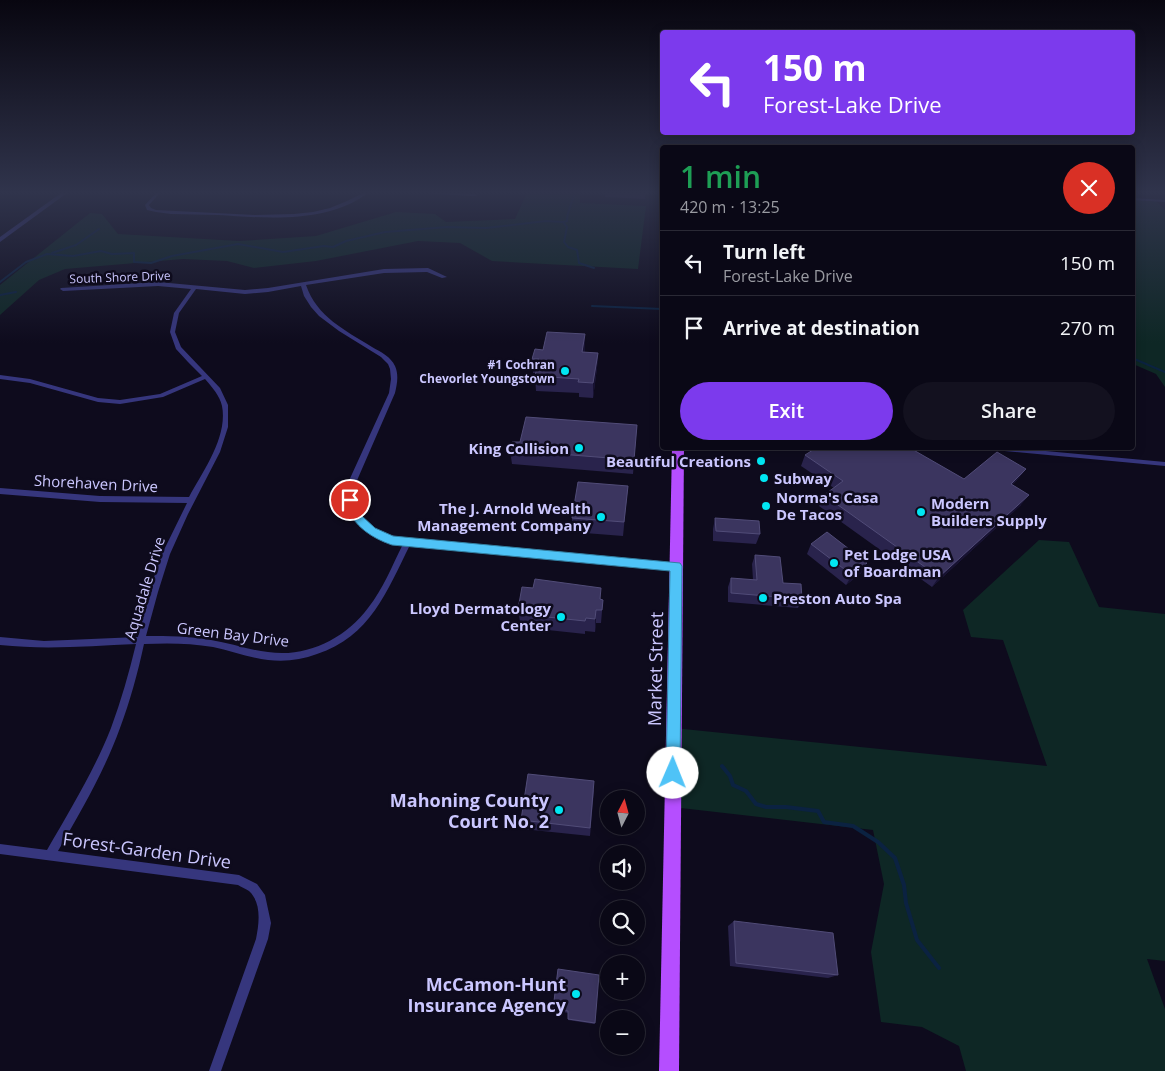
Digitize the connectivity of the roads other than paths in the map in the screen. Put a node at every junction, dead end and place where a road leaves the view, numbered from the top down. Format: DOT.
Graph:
graph roads {
  1 [pos="444,277"];
  2 [pos="302,285"];
  3 [pos="194,288"];
  4 [pos="62,289"];
  5 [pos="206,377"];
  6 [pos="0,378"];
  7 [pos="678,450"];
  8 [pos="1015,450"];
  9 [pos="1165,464"];
  10 [pos="0,491"];
  11 [pos="191,500"];
  12 [pos="408,542"];
  13 [pos="676,566"];
  14 [pos="0,641"];
  15 [pos="141,641"];
  16 [pos="0,849"];
  17 [pos="50,855"];
  18 [pos="215,1071"];
  19 [pos="669,1071"];
  1 -- 2 [label="street, South Shore Drive"];
  2 -- 3 [label="street, South Shore Drive"];
  2 -- 12 [label="street"];
  3 -- 4 [label="street, South Shore Drive"];
  3 -- 5 [label="street, Aquadale Drive"];
  5 -- 6 [label="street"];
  5 -- 11 [label="street, Aquadale Drive"];
  7 -- 13 [label="main road, Market Street"];
  8 -- 9 [label="street"];
  10 -- 11 [label="street, Shorehaven Drive"];
  11 -- 15 [label="street, Aquadale Drive"];
  12 -- 13 [label="street"];
  12 -- 15 [label="street, Green Bay Drive"];
  13 -- 19 [label="main road, Market Street"];
  14 -- 15 [label="street, Green Bay Drive"];
  15 -- 17 [label="street, Aquadale Drive"];
  16 -- 17 [label="street, Forest-Garden Drive"];
  17 -- 18 [label="street, Forest-Garden Drive"];
}
